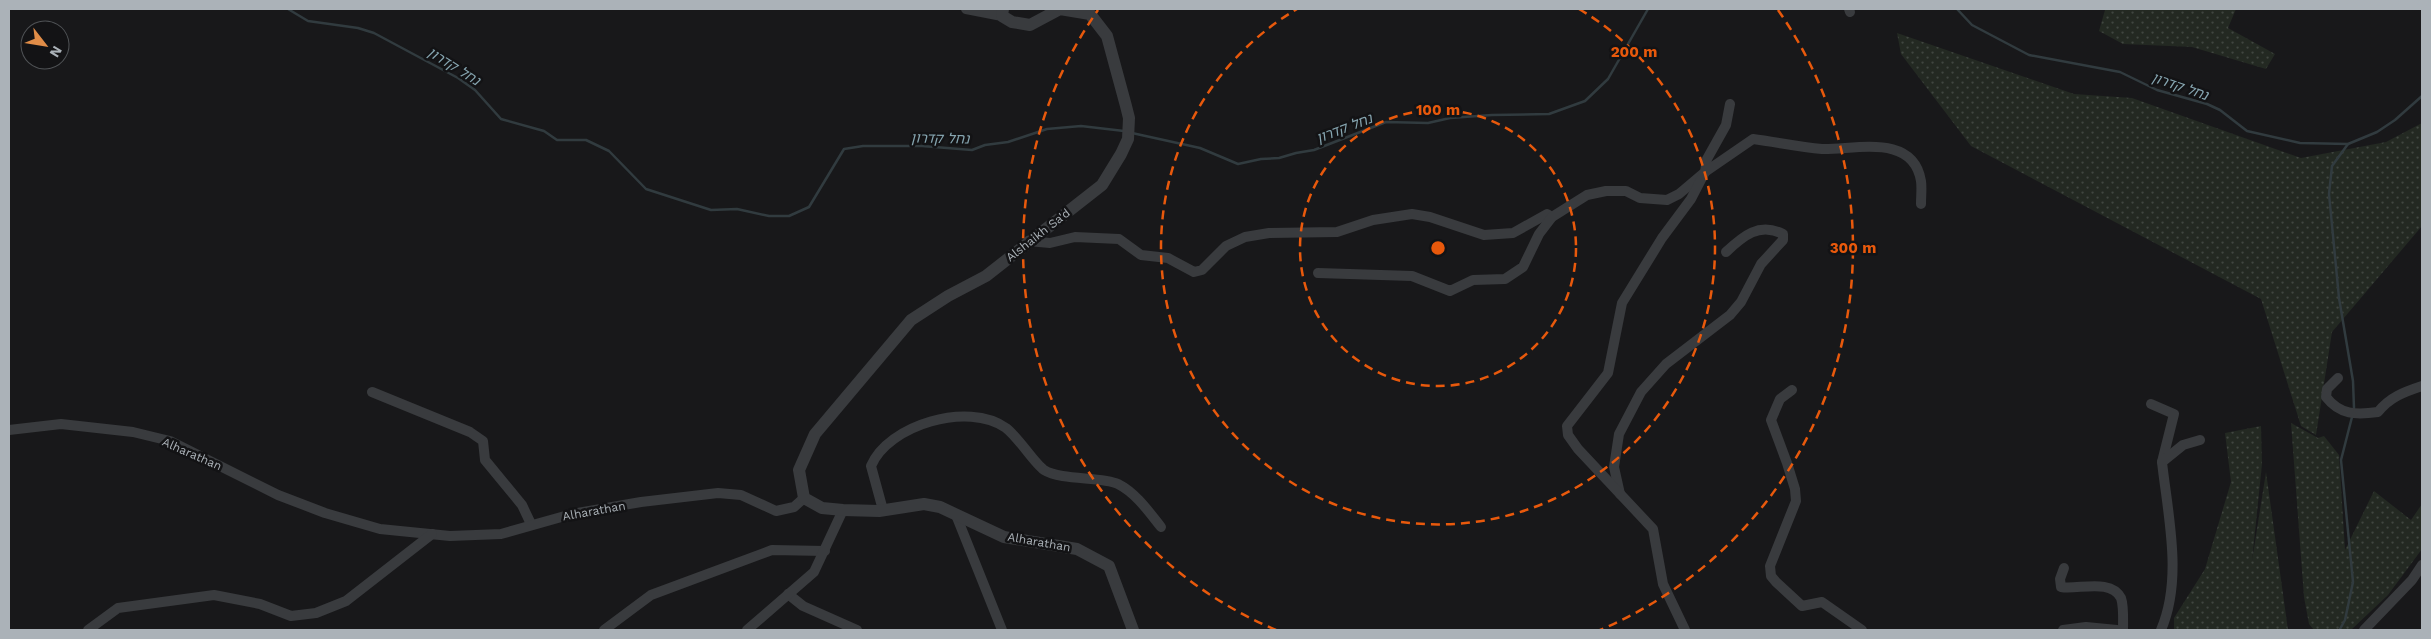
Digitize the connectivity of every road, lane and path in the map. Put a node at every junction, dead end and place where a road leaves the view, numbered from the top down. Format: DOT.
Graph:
graph roads {
  1 [pos="966,9"];
  2 [pos="1002,12"];
  3 [pos="1730,104"];
  4 [pos="1705,172"];
  5 [pos="1921,204"];
  6 [pos="1552,217"];
  7 [pos="1028,241"];
  8 [pos="1726,252"];
  9 [pos="1318,273"];
  10 [pos="2338,378"];
  11 [pos="2422,386"];
  12 [pos="1792,390"];
  13 [pos="372,392"];
  14 [pos="2151,404"];
  15 [pos="9,430"];
  16 [pos="2200,440"];
  17 [pos="2162,462"];
  18 [pos="1620,495"];
  19 [pos="804,498"];
  20 [pos="843,510"];
  21 [pos="883,510"];
  22 [pos="956,515"];
  23 [pos="531,524"];
  24 [pos="1161,527"];
  25 [pos="432,534"];
  26 [pos="825,551"];
  27 [pos="2422,565"];
  28 [pos="2064,568"];
  29 [pos="788,594"];
  30 [pos="88,630"];
  31 [pos="604,630"];
  32 [pos="747,630"];
  33 [pos="857,630"];
  34 [pos="1002,630"];
  35 [pos="1132,630"];
  36 [pos="1685,630"];
  37 [pos="1862,630"];
  38 [pos="2063,630"];
  39 [pos="2117,630"];
  40 [pos="2123,630"];
  41 [pos="2161,630"];
  42 [pos="2364,630"];
  1 -- 2 [label="street"];
  2 -- 7 [label="street, Alshaikh Sa'd"];
  3 -- 4 [label="street"];
  4 -- 5 [label="street"];
  4 -- 6 [label="street"];
  4 -- 18 [label="street"];
  6 -- 7 [label="street"];
  6 -- 9 [label="street"];
  7 -- 19 [label="street, Alshaikh Sa'd"];
  8 -- 18 [label="street"];
  10 -- 11 [label="street"];
  12 -- 37 [label="street"];
  13 -- 23 [label="street"];
  14 -- 17 [label="street"];
  15 -- 25 [label="street, Alharathan"];
  16 -- 17 [label="street"];
  17 -- 41 [label="street"];
  18 -- 36 [label="street"];
  19 -- 20 [label="street, Alharathan"];
  19 -- 23 [label="street, Alharathan"];
  20 -- 21 [label="street, Alharathan"];
  20 -- 26 [label="street"];
  21 -- 22 [label="street, Alharathan"];
  21 -- 24 [label="street"];
  22 -- 34 [label="street"];
  22 -- 35 [label="street, Alharathan"];
  23 -- 25 [label="street, Alharathan"];
  25 -- 30 [label="street"];
  26 -- 29 [label="street"];
  26 -- 31 [label="street"];
  27 -- 42 [label="street"];
  28 -- 40 [label="street"];
  29 -- 32 [label="street"];
  29 -- 33 [label="street"];
  38 -- 39 [label="street"];
}
